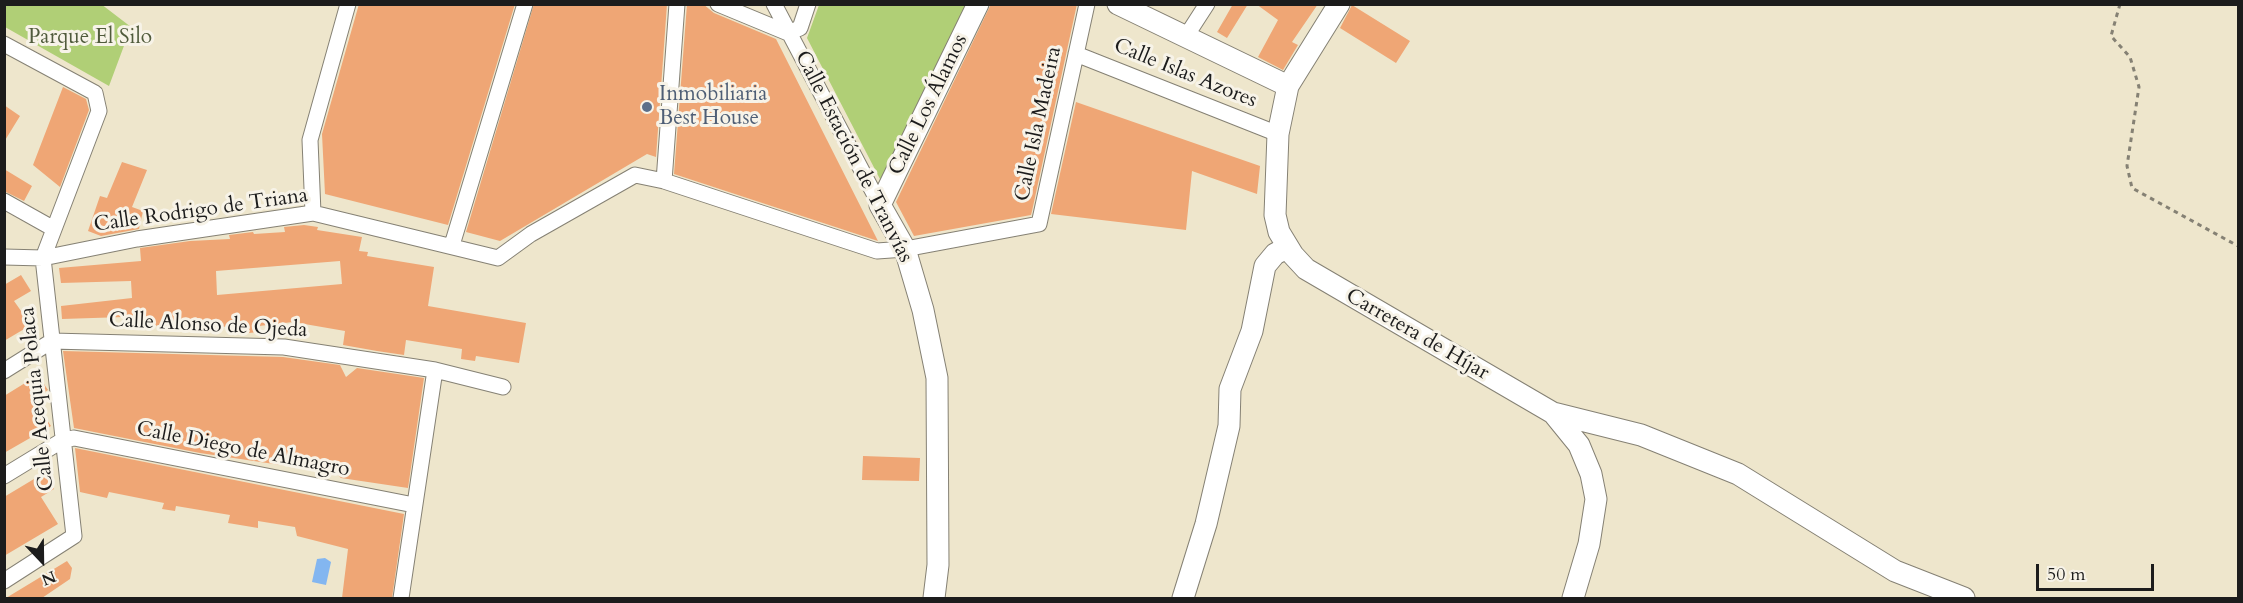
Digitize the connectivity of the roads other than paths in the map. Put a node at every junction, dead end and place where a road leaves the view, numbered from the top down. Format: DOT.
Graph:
graph roads {
  1 [pos="348,4"];
  2 [pos="525,4"];
  3 [pos="676,4"];
  4 [pos="718,4"];
  5 [pos="774,4"];
  6 [pos="808,4"];
  7 [pos="978,4"];
  8 [pos="1087,4"];
  9 [pos="1118,4"];
  10 [pos="1207,4"];
  11 [pos="1339,4"];
  12 [pos="788,33"];
  13 [pos="1185,38"];
  14 [pos="4,44"];
  15 [pos="1076,54"];
  16 [pos="1288,86"];
  17 [pos="1278,134"];
  18 [pos="664,181"];
  19 [pos="4,201"];
  20 [pos="880,205"];
  21 [pos="313,213"];
  22 [pos="54,229"];
  23 [pos="453,244"];
  24 [pos="1288,247"];
  25 [pos="905,249"];
  26 [pos="43,258"];
  27 [pos="6,260"];
  28 [pos="52,341"];
  29 [pos="435,370"];
  30 [pos="4,371"];
  31 [pos="503,387"];
  32 [pos="1553,413"];
  33 [pos="63,440"];
  34 [pos="4,476"];
  35 [pos="414,505"];
  36 [pos="4,581"];
  37 [pos="401,598"];
  38 [pos="934,598"];
  39 [pos="1183,598"];
  40 [pos="1573,598"];
  41 [pos="1964,598"];
  1 -- 21 [label="street"];
  2 -- 23 [label="street"];
  3 -- 18 [label="street"];
  4 -- 12 [label="street"];
  5 -- 12 [label="street, Calle Estación de Tranvías"];
  6 -- 12 [label="street"];
  7 -- 20 [label="street, Calle Los Álamos"];
  8 -- 15 [label="street, Calle Isla Madeira"];
  9 -- 13 [label="street"];
  10 -- 13 [label="street"];
  11 -- 16 [label="street"];
  12 -- 20 [label="street, Calle Estación de Tranvías"];
  13 -- 16 [label="street"];
  14 -- 22 [label="street"];
  15 -- 17 [label="street, Calle Islas Azores"];
  15 -- 25 [label="street, Calle Isla Madeira"];
  16 -- 17 [label="street, Carretera de Híjar"];
  17 -- 24 [label="street, Carretera de Híjar"];
  18 -- 23 [label="street, Calle Rodrigo de Triana"];
  18 -- 25 [label="street, Calle Rodrigo de Triana"];
  19 -- 22 [label="street"];
  20 -- 25 [label="street, Calle Estación de Tranvías"];
  21 -- 23 [label="street, Calle Rodrigo de Triana"];
  21 -- 26 [label="street, Calle Rodrigo de Triana"];
  22 -- 26 [label="street"];
  24 -- 32 [label="street, Carretera de Híjar"];
  24 -- 39 [label="street"];
  25 -- 38 [label="street, Calle Estación de Tranvías"];
  26 -- 27 [label="street, Calle Rodrigo de Triana"];
  26 -- 28 [label="street, Calle Acequia Polaca"];
  28 -- 29 [label="street, Calle Alonso de Ojeda"];
  28 -- 30 [label="street"];
  28 -- 33 [label="street, Calle Acequia Polaca"];
  29 -- 31 [label="street, Calle Alonso de Ojeda"];
  29 -- 35 [label="street"];
  32 -- 40 [label="street"];
  32 -- 41 [label="street"];
  33 -- 34 [label="street"];
  33 -- 35 [label="street, Calle Diego de Almagro"];
  33 -- 36 [label="street, Calle Acequia Polaca"];
  35 -- 37 [label="street"];
}
